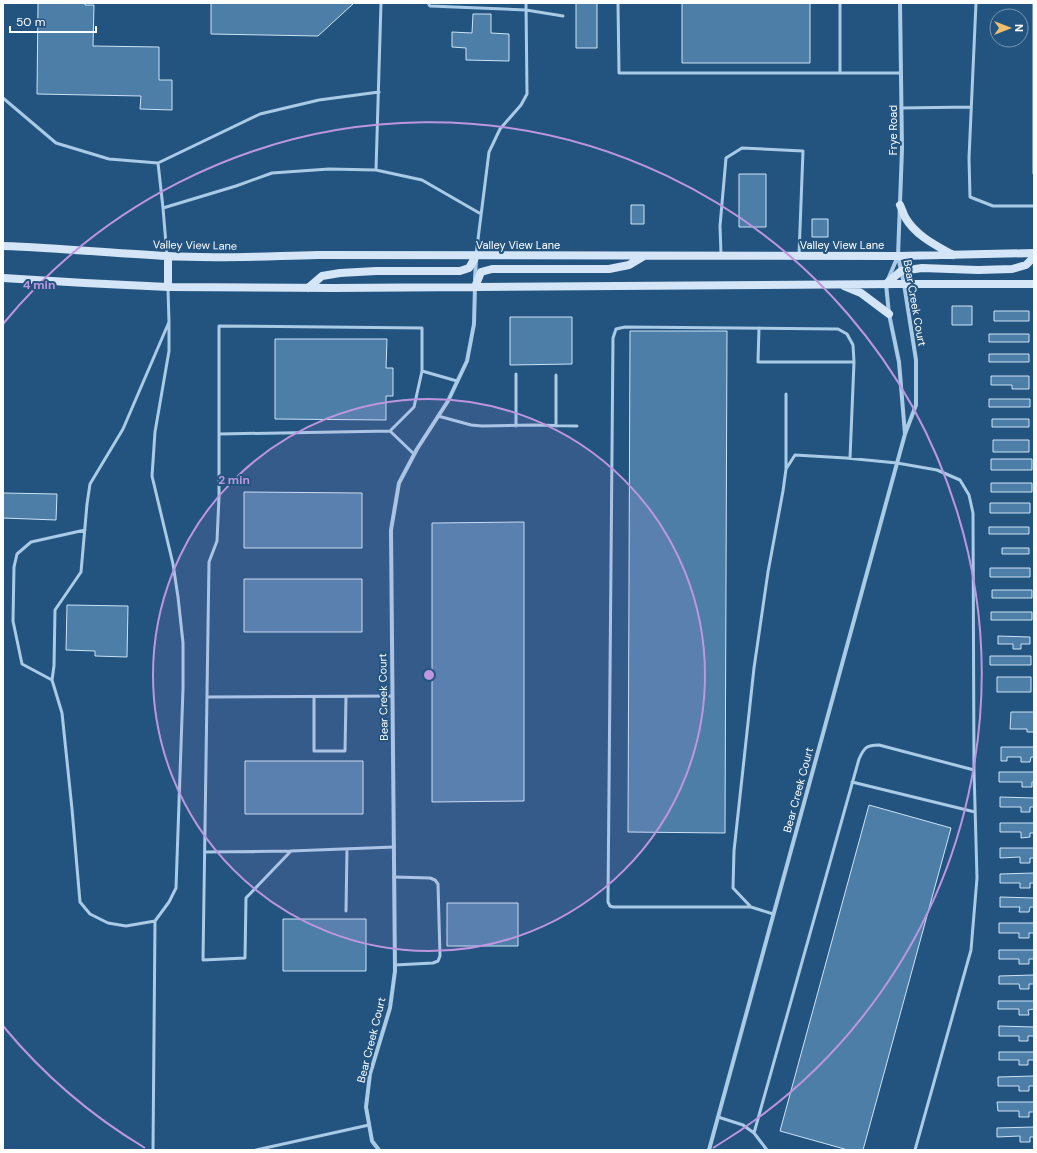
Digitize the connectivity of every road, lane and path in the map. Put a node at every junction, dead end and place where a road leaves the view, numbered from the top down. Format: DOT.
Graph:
graph roads {
  1 [pos="381,3"];
  2 [pos="428,3"];
  3 [pos="526,3"];
  4 [pos="618,3"];
  5 [pos="840,3"];
  6 [pos="900,3"];
  7 [pos="976,3"];
  8 [pos="526,10"];
  9 [pos="563,16"];
  10 [pos="840,73"];
  11 [pos="901,73"];
  12 [pos="378,92"];
  13 [pos="3,98"];
  14 [pos="971,107"];
  15 [pos="902,108"];
  16 [pos="158,163"];
  17 [pos="376,170"];
  18 [pos="900,205"];
  19 [pos="1034,206"];
  20 [pos="163,208"];
  21 [pos="481,214"];
  22 [pos="3,246"];
  23 [pos="1034,253"];
  24 [pos="954,255"];
  25 [pos="168,256"];
  26 [pos="476,256"];
  27 [pos="645,256"];
  28 [pos="721,256"];
  29 [pos="799,256"];
  30 [pos="898,256"];
  31 [pos="1034,257"];
  32 [pos="901,271"];
  33 [pos="3,278"];
  34 [pos="842,284"];
  35 [pos="886,284"];
  36 [pos="904,284"];
  37 [pos="1034,284"];
  38 [pos="168,287"];
  39 [pos="475,287"];
  40 [pos="308,288"];
  41 [pos="889,314"];
  42 [pos="169,322"];
  43 [pos="759,328"];
  44 [pos="854,362"];
  45 [pos="422,371"];
  46 [pos="516,374"];
  47 [pos="556,375"];
  48 [pos="457,381"];
  49 [pos="786,394"];
  50 [pos="438,416"];
  51 [pos="516,426"];
  52 [pos="556,426"];
  53 [pos="578,426"];
  54 [pos="390,431"];
  55 [pos="219,434"];
  56 [pos="905,434"];
  57 [pos="414,454"];
  58 [pos="850,458"];
  59 [pos="897,463"];
  60 [pos="786,468"];
  61 [pos="85,530"];
  62 [pos="52,680"];
  63 [pos="392,696"];
  64 [pos="207,697"];
  65 [pos="314,697"];
  66 [pos="346,697"];
  67 [pos="974,770"];
  68 [pos="852,782"];
  69 [pos="975,812"];
  70 [pos="394,847"];
  71 [pos="347,849"];
  72 [pos="291,851"];
  73 [pos="205,852"];
  74 [pos="394,877"];
  75 [pos="751,907"];
  76 [pos="346,911"];
  77 [pos="773,914"];
  78 [pos="155,921"];
  79 [pos="395,965"];
  80 [pos="718,1117"];
  81 [pos="369,1125"];
  82 [pos="754,1133"];
  83 [pos="153,1150"];
  84 [pos="256,1150"];
  85 [pos="379,1150"];
  86 [pos="708,1150"];
  87 [pos="767,1150"];
  88 [pos="915,1150"];
  1 -- 12 [label="lane"];
  2 -- 8 [label="lane"];
  3 -- 8 [label="lane"];
  4 -- 10 [label="lane"];
  5 -- 10 [label="lane"];
  6 -- 11 [label="street, Frye Road"];
  7 -- 14 [label="lane"];
  8 -- 9 [label="lane"];
  8 -- 21 [label="lane"];
  10 -- 11 [label="lane"];
  11 -- 15 [label="street, Frye Road"];
  12 -- 16 [label="lane"];
  12 -- 17 [label="lane"];
  13 -- 16 [label="lane"];
  14 -- 15 [label="lane"];
  14 -- 19 [label="lane"];
  15 -- 18 [label="street, Frye Road"];
  16 -- 20 [label="lane"];
  17 -- 20 [label="lane"];
  17 -- 21 [label="lane"];
  18 -- 24 [label="main road"];
  18 -- 30 [label="street, Frye Road"];
  20 -- 25 [label="lane"];
  21 -- 26 [label="lane"];
  22 -- 25 [label="main road, Valley View Lane"];
  23 -- 24 [label="main road, Valley View Lane"];
  24 -- 30 [label="main road, Valley View Lane"];
  25 -- 26 [label="main road, Valley View Lane"];
  25 -- 38 [label="main road"];
  26 -- 27 [label="main road, Valley View Lane"];
  26 -- 39 [label="street, Bear Creek Court"];
  26 -- 40 [label="main road"];
  27 -- 28 [label="main road, Valley View Lane"];
  27 -- 39 [label="main road"];
  28 -- 29 [label="main road, Valley View Lane"];
  28 -- 29 [label="lane"];
  29 -- 30 [label="main road, Valley View Lane"];
  30 -- 32 [label="street, Bear Creek Court"];
  30 -- 35 [label="street, Bear Creek Court"];
  31 -- 32 [label="main road"];
  32 -- 35 [label="main road"];
  32 -- 36 [label="street, Bear Creek Court"];
  33 -- 38 [label="main road"];
  34 -- 35 [label="main road"];
  34 -- 39 [label="main road"];
  34 -- 41 [label="main road"];
  35 -- 36 [label="main road"];
  35 -- 41 [label="street, Bear Creek Court"];
  36 -- 37 [label="main road"];
  36 -- 56 [label="street, Bear Creek Court"];
  38 -- 40 [label="main road"];
  38 -- 42 [label="lane"];
  39 -- 40 [label="main road"];
  39 -- 48 [label="street, Bear Creek Court"];
  41 -- 56 [label="street, Bear Creek Court"];
  42 -- 61 [label="lane"];
  42 -- 78 [label="lane"];
  43 -- 44 [label="lane"];
  43 -- 44 [label="lane"];
  43 -- 75 [label="lane"];
  44 -- 58 [label="lane"];
  45 -- 48 [label="lane"];
  45 -- 54 [label="lane"];
  45 -- 55 [label="lane"];
  46 -- 51 [label="lane"];
  47 -- 52 [label="lane"];
  48 -- 50 [label="street, Bear Creek Court"];
  49 -- 60 [label="lane"];
  50 -- 51 [label="lane"];
  50 -- 57 [label="street, Bear Creek Court"];
  51 -- 52 [label="lane"];
  52 -- 53 [label="lane"];
  54 -- 55 [label="lane"];
  54 -- 57 [label="lane"];
  55 -- 64 [label="lane"];
  56 -- 59 [label="street, Bear Creek Court"];
  57 -- 63 [label="street, Bear Creek Court"];
  58 -- 59 [label="lane"];
  58 -- 60 [label="lane"];
  59 -- 67 [label="lane"];
  59 -- 77 [label="street, Bear Creek Court"];
  60 -- 75 [label="lane"];
  61 -- 62 [label="lane"];
  61 -- 62 [label="lane"];
  62 -- 78 [label="lane"];
  63 -- 66 [label="lane"];
  63 -- 70 [label="street, Bear Creek Court"];
  64 -- 65 [label="lane"];
  64 -- 73 [label="lane"];
  65 -- 66 [label="lane"];
  65 -- 66 [label="lane"];
  67 -- 68 [label="lane"];
  67 -- 69 [label="lane"];
  68 -- 69 [label="lane"];
  68 -- 82 [label="lane"];
  69 -- 88 [label="lane"];
  70 -- 71 [label="lane"];
  70 -- 74 [label="street, Bear Creek Court"];
  71 -- 72 [label="lane"];
  71 -- 76 [label="lane"];
  72 -- 73 [label="lane"];
  72 -- 73 [label="lane"];
  74 -- 79 [label="street, Bear Creek Court"];
  74 -- 79 [label="lane"];
  75 -- 77 [label="lane"];
  77 -- 80 [label="street, Bear Creek Court"];
  78 -- 83 [label="lane"];
  79 -- 81 [label="street, Bear Creek Court"];
  80 -- 82 [label="lane"];
  80 -- 86 [label="street, Bear Creek Court"];
  81 -- 84 [label="lane"];
  81 -- 85 [label="street, Bear Creek Court"];
  82 -- 87 [label="lane"];
}
